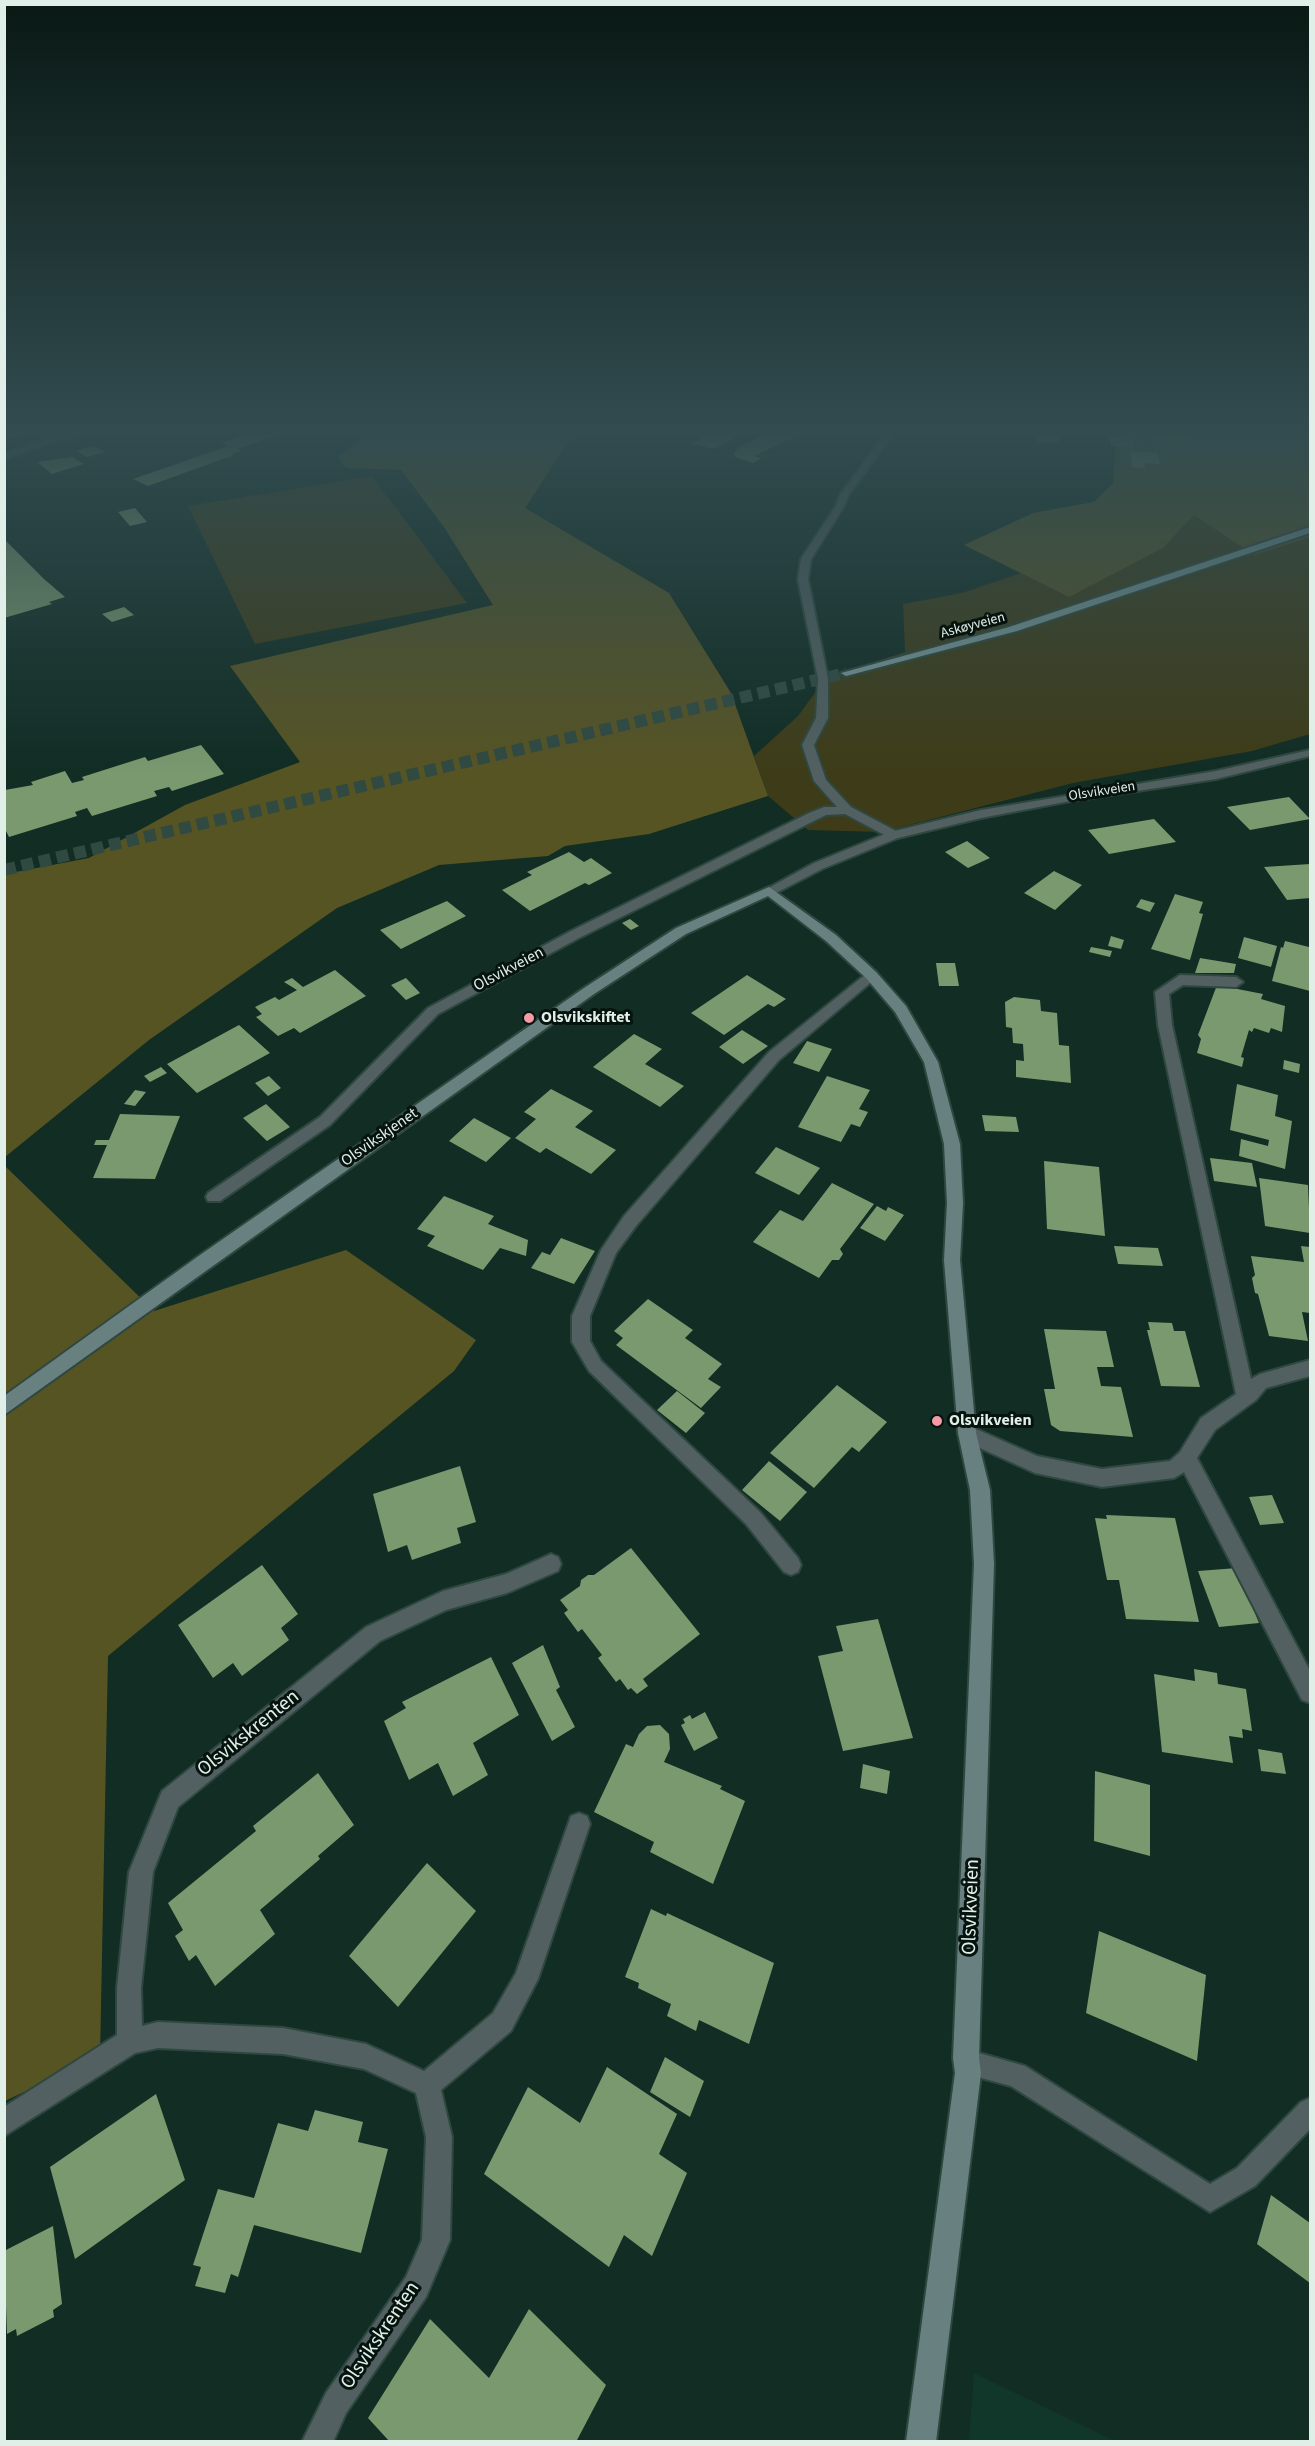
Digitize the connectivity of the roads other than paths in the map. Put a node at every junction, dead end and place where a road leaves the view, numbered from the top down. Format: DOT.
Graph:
graph roads {
  1 [pos="816,544"];
  2 [pos="1268,544"];
  3 [pos="846,673"];
  4 [pos="1311,753"];
  5 [pos="846,810"];
  6 [pos="894,835"];
  7 [pos="769,891"];
  8 [pos="871,975"];
  9 [pos="1236,982"];
  10 [pos="214,1197"];
  11 [pos="1311,1368"];
  12 [pos="1246,1397"];
  13 [pos="4,1407"];
  14 [pos="967,1433"];
  15 [pos="1187,1458"];
  16 [pos="551,1564"];
  17 [pos="791,1565"];
  18 [pos="1311,1692"];
  19 [pos="579,1824"];
  20 [pos="130,2042"];
  21 [pos="966,2058"];
  22 [pos="427,2085"];
  23 [pos="1311,2111"];
  24 [pos="4,2123"];
  25 [pos="317,2442"];
  26 [pos="921,2442"];
  1 -- 5 [label="street"];
  2 -- 3 [label="main road, Askøyveien"];
  4 -- 6 [label="street, Olsvikveien"];
  5 -- 6 [label="street"];
  5 -- 10 [label="street, Olsvikveien"];
  6 -- 7 [label="street, Olsvikveien"];
  7 -- 8 [label="main road, Olsvikveien"];
  7 -- 13 [label="main road, Olsvikskjenet"];
  8 -- 14 [label="main road, Olsvikveien"];
  8 -- 17 [label="street"];
  9 -- 12 [label="street"];
  11 -- 12 [label="street"];
  12 -- 15 [label="street"];
  14 -- 15 [label="street"];
  14 -- 21 [label="main road, Olsvikveien"];
  15 -- 18 [label="street"];
  16 -- 20 [label="street, Olsvikskrenten"];
  19 -- 22 [label="street"];
  20 -- 22 [label="street"];
  20 -- 24 [label="street"];
  21 -- 23 [label="street"];
  21 -- 26 [label="main road, Olsvikveien"];
  22 -- 25 [label="street, Olsvikskrenten"];
}
